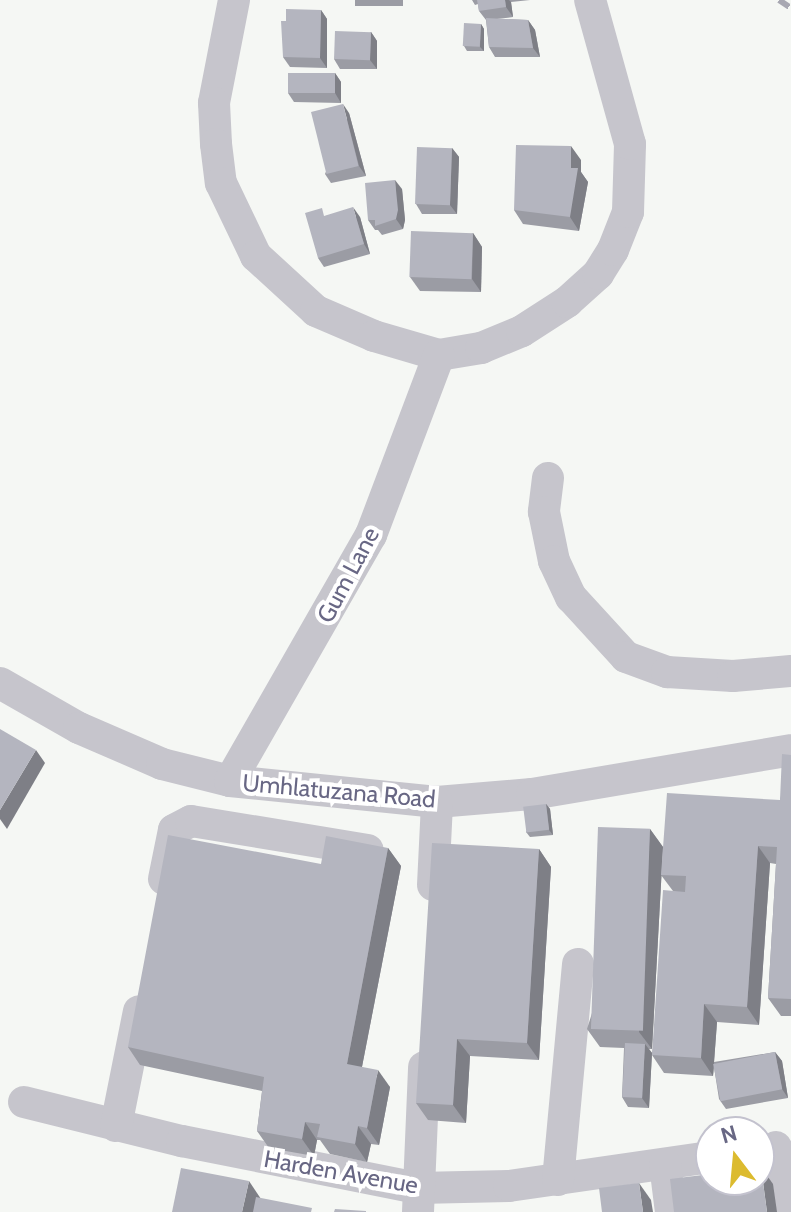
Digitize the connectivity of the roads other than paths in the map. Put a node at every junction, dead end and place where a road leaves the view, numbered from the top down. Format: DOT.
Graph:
graph roads {
  1 [pos="234,0"];
  2 [pos="590,0"];
  3 [pos="439,355"];
  4 [pos="548,478"];
  5 [pos="791,671"];
  6 [pos="0,683"];
  7 [pos="791,750"];
  8 [pos="230,781"];
  9 [pos="437,802"];
  10 [pos="385,852"];
  11 [pos="159,908"];
  12 [pos="431,910"];
  13 [pos="578,964"];
  14 [pos="144,986"];
  15 [pos="425,1034"];
  16 [pos="24,1102"];
  17 [pos="116,1126"];
  18 [pos="775,1146"];
  19 [pos="695,1159"];
  20 [pos="665,1164"];
  21 [pos="558,1180"];
  22 [pos="418,1200"];
  23 [pos="671,1212"];
  24 [pos="787,1212"];
  1 -- 3 [label="street"];
  2 -- 3 [label="street"];
  3 -- 8 [label="street, Gum Lane"];
  4 -- 5 [label="street"];
  6 -- 8 [label="street, Umhlatuzana Road"];
  7 -- 9 [label="street, Umhlatuzana Road"];
  8 -- 9 [label="street, Umhlatuzana Road"];
  9 -- 12 [label="street"];
  10 -- 11 [label="street"];
  13 -- 21 [label="street"];
  14 -- 17 [label="street"];
  15 -- 22 [label="street"];
  16 -- 17 [label="street, Harden Avenue"];
  17 -- 22 [label="street, Harden Avenue"];
  18 -- 24 [label="street"];
  19 -- 20 [label="street, Harden Avenue"];
  20 -- 21 [label="street, Harden Avenue"];
  20 -- 23 [label="street"];
  21 -- 22 [label="street, Harden Avenue"];
}
